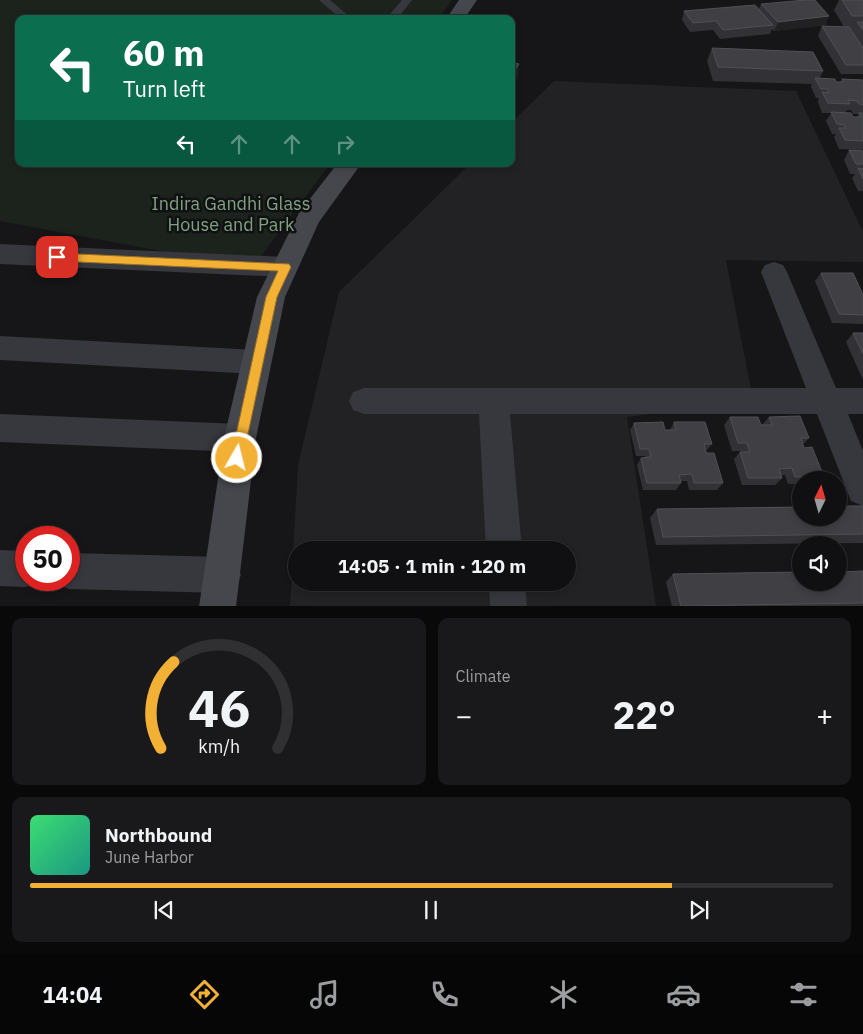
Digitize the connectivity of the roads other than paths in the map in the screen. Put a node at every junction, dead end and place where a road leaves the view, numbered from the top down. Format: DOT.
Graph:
graph roads {
  1 [pos="324,0"];
  2 [pos="407,0"];
  3 [pos="468,0"];
  4 [pos="342,15"];
  5 [pos="394,15"];
  6 [pos="457,15"];
  7 [pos="347,167"];
  8 [pos="0,254"];
  9 [pos="285,267"];
  10 [pos="774,272"];
  11 [pos="0,348"];
  12 [pos="256,362"];
  13 [pos="364,401"];
  14 [pos="494,401"];
  15 [pos="863,401"];
  16 [pos="827,402"];
  17 [pos="0,428"];
  18 [pos="240,438"];
  19 [pos="863,490"];
  20 [pos="503,541"];
  21 [pos="0,568"];
  22 [pos="15,569"];
  23 [pos="80,572"];
  24 [pos="220,591"];
  25 [pos="507,591"];
  26 [pos="508,606"];
  1 -- 4 [label="lane"];
  2 -- 5 [label="lane"];
  3 -- 6 [label="main road"];
  7 -- 9 [label="main road"];
  8 -- 9 [label="street"];
  9 -- 12 [label="main road"];
  10 -- 16 [label="street"];
  11 -- 12 [label="street"];
  12 -- 18 [label="main road"];
  13 -- 14 [label="street"];
  14 -- 16 [label="street"];
  14 -- 20 [label="street"];
  15 -- 16 [label="street"];
  16 -- 19 [label="street"];
  17 -- 18 [label="street"];
  18 -- 24 [label="main road"];
  21 -- 22 [label="street"];
  23 -- 24 [label="street"];
  25 -- 26 [label="street"];
}
